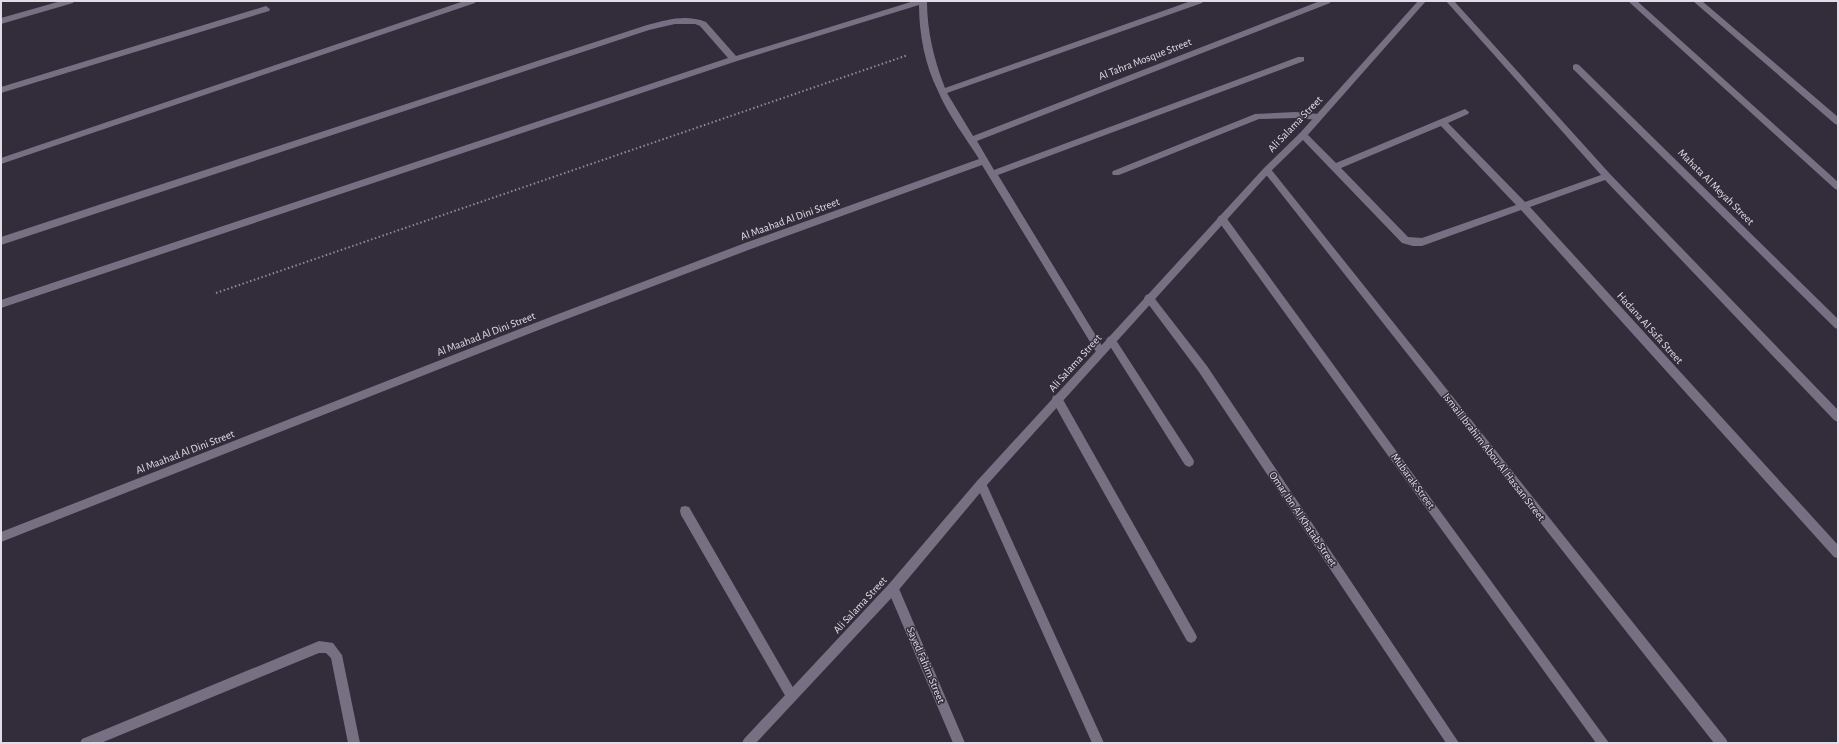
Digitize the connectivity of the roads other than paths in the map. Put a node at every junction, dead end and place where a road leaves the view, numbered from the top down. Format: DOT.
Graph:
graph roads {
  1 [pos="70,1"];
  2 [pos="472,1"];
  3 [pos="923,1"];
  4 [pos="1199,1"];
  5 [pos="1328,1"];
  6 [pos="1422,1"];
  7 [pos="1450,1"];
  8 [pos="1632,1"];
  9 [pos="1697,1"];
  10 [pos="266,9"];
  11 [pos="1,21"];
  12 [pos="734,59"];
  13 [pos="1301,60"];
  14 [pos="1576,67"];
  15 [pos="1,90"];
  16 [pos="942,92"];
  17 [pos="1465,112"];
  18 [pos="1319,117"];
  19 [pos="1442,122"];
  20 [pos="1838,122"];
  21 [pos="1303,135"];
  22 [pos="971,140"];
  23 [pos="1,160"];
  24 [pos="984,161"];
  25 [pos="1335,167"];
  26 [pos="1267,170"];
  27 [pos="1116,173"];
  28 [pos="992,174"];
  29 [pos="1607,176"];
  30 [pos="1838,186"];
  31 [pos="1523,206"];
  32 [pos="1222,219"];
  33 [pos="1,241"];
  34 [pos="1149,298"];
  35 [pos="1,304"];
  36 [pos="1838,325"];
  37 [pos="1111,340"];
  38 [pos="1101,352"];
  39 [pos="1057,399"];
  40 [pos="1838,417"];
  41 [pos="1189,462"];
  42 [pos="981,484"];
  43 [pos="685,512"];
  44 [pos="1,537"];
  45 [pos="1838,553"];
  46 [pos="893,588"];
  47 [pos="1191,637"];
  48 [pos="791,695"];
  49 [pos="86,743"];
  50 [pos="354,743"];
  51 [pos="748,743"];
  52 [pos="959,743"];
  53 [pos="1098,743"];
  54 [pos="1453,743"];
  55 [pos="1603,743"];
  56 [pos="1722,743"];
  1 -- 11 [label="street"];
  2 -- 23 [label="street"];
  3 -- 12 [label="street"];
  3 -- 16 [label="street"];
  4 -- 16 [label="street"];
  5 -- 22 [label="street, Al Tahra Mosque Street"];
  6 -- 18 [label="street, Ali Salama Street"];
  7 -- 29 [label="street"];
  8 -- 30 [label="street"];
  9 -- 20 [label="street"];
  10 -- 15 [label="street"];
  12 -- 33 [label="street"];
  12 -- 35 [label="street"];
  13 -- 28 [label="street"];
  14 -- 36 [label="street, Mahata Al Meyah Street"];
  16 -- 22 [label="street"];
  17 -- 19 [label="street"];
  18 -- 21 [label="street, Ali Salama Street"];
  18 -- 27 [label="street"];
  19 -- 25 [label="street"];
  19 -- 31 [label="street, Hadana Al Safa Street"];
  21 -- 25 [label="street"];
  21 -- 26 [label="street, Ali Salama Street"];
  22 -- 24 [label="street"];
  24 -- 28 [label="street"];
  24 -- 44 [label="street, Al Maahad Al Dini Street"];
  25 -- 31 [label="street"];
  26 -- 32 [label="street, Ali Salama Street"];
  26 -- 56 [label="street, Ismail Ibrahim Abou Al Hassan Street"];
  28 -- 38 [label="street"];
  29 -- 31 [label="street"];
  29 -- 40 [label="street"];
  31 -- 45 [label="street, Hadana Al Safa Street"];
  32 -- 34 [label="street, Ali Salama Street"];
  32 -- 55 [label="street, Mubarak Street"];
  34 -- 37 [label="street, Ali Salama Street"];
  34 -- 54 [label="street, Omar Ibn Al Khatab Street"];
  37 -- 38 [label="street, Ali Salama Street"];
  37 -- 41 [label="street"];
  38 -- 39 [label="street, Ali Salama Street"];
  39 -- 42 [label="street, Ali Salama Street"];
  39 -- 47 [label="street"];
  42 -- 46 [label="street, Ali Salama Street"];
  42 -- 53 [label="street"];
  43 -- 48 [label="street"];
  46 -- 48 [label="street, Ali Salama Street"];
  46 -- 52 [label="street, Sayed Fahim Street"];
  48 -- 51 [label="street, Ali Salama Street"];
  49 -- 50 [label="street"];
}
